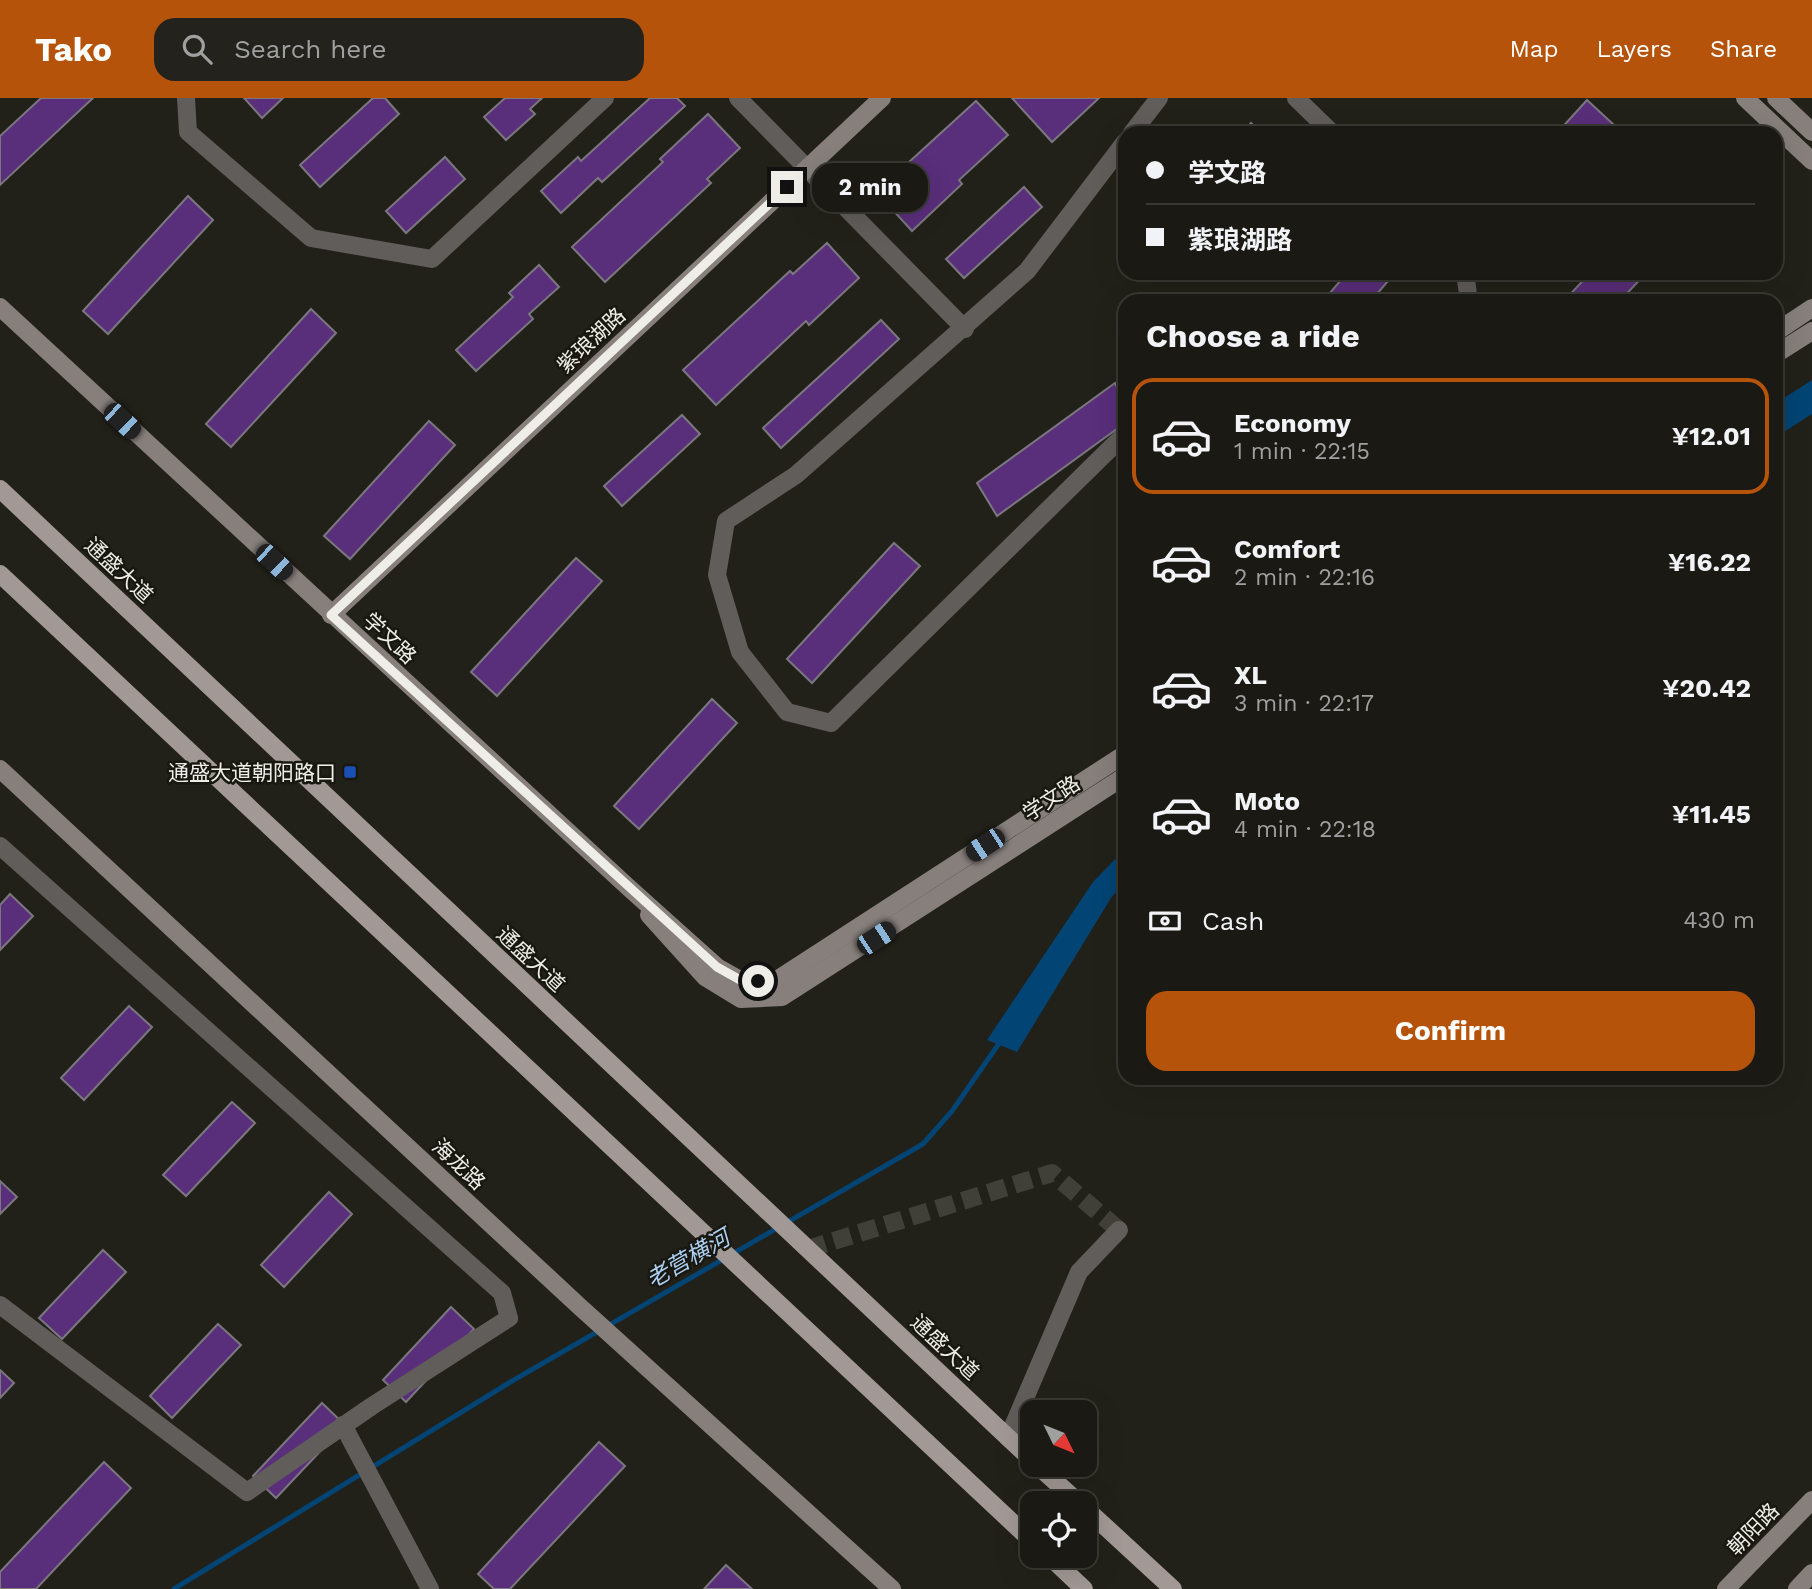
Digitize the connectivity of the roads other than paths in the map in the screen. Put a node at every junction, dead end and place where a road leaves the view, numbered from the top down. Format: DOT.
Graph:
graph roads {
  1 [pos="186,98"];
  2 [pos="605,98"];
  3 [pos="738,98"];
  4 [pos="882,98"];
  5 [pos="1159,98"];
  6 [pos="1296,98"];
  7 [pos="1745,98"];
  8 [pos="1776,98"];
  9 [pos="1137,126"];
  10 [pos="1325,126"];
  11 [pos="1775,126"];
  12 [pos="1812,132"];
  13 [pos="1783,134"];
  14 [pos="1118,151"];
  15 [pos="1812,161"];
  16 [pos="807,168"];
  17 [pos="0,307"];
  18 [pos="1812,308"];
  19 [pos="1783,327"];
  20 [pos="965,329"];
  21 [pos="1812,331"];
  22 [pos="1783,350"];
  23 [pos="1118,441"];
  24 [pos="0,489"];
  25 [pos="0,575"];
  26 [pos="331,615"];
  27 [pos="1118,759"];
  28 [pos="0,769"];
  29 [pos="1118,781"];
  30 [pos="0,846"];
  31 [pos="628,887"];
  32 [pos="1119,1230"];
  33 [pos="0,1304"];
  34 [pos="344,1425"];
  35 [pos="1008,1438"];
  36 [pos="1020,1449"];
  37 [pos="1050,1477"];
  38 [pos="1066,1491"];
  39 [pos="1812,1500"];
  40 [pos="1097,1519"];
  41 [pos="1020,1530"];
  42 [pos="1062,1568"];
  43 [pos="1812,1573"];
  44 [pos="430,1589"];
  45 [pos="892,1589"];
  46 [pos="1084,1589"];
  47 [pos="1173,1589"];
  48 [pos="1726,1589"];
  49 [pos="1797,1589"];
  1 -- 2 [label="street"];
  3 -- 16 [label="street"];
  4 -- 16 [label="street, 紫琅湖路"];
  5 -- 9 [label="street"];
  6 -- 10 [label="street"];
  7 -- 11 [label="street"];
  8 -- 12 [label="street"];
  13 -- 15 [label="street"];
  14 -- 20 [label="street"];
  16 -- 20 [label="street"];
  16 -- 26 [label="street, 紫琅湖路"];
  17 -- 26 [label="street, 学文路"];
  18 -- 19 [label="street"];
  20 -- 23 [label="street"];
  21 -- 22 [label="street"];
  24 -- 35 [label="main road, 通盛大道"];
  25 -- 41 [label="main road"];
  26 -- 31 [label="street, 学文路"];
  27 -- 31 [label="street, 学文路"];
  28 -- 45 [label="street, 海龙路"];
  29 -- 31 [label="street, 学文路"];
  30 -- 34 [label="street"];
  32 -- 35 [label="street"];
  33 -- 34 [label="street"];
  34 -- 44 [label="street"];
  35 -- 36 [label="main road, 通盛大道"];
  37 -- 38 [label="main road"];
  39 -- 48 [label="street, 朝阳路"];
  40 -- 47 [label="main road"];
  42 -- 46 [label="main road"];
  43 -- 49 [label="street"];
}
